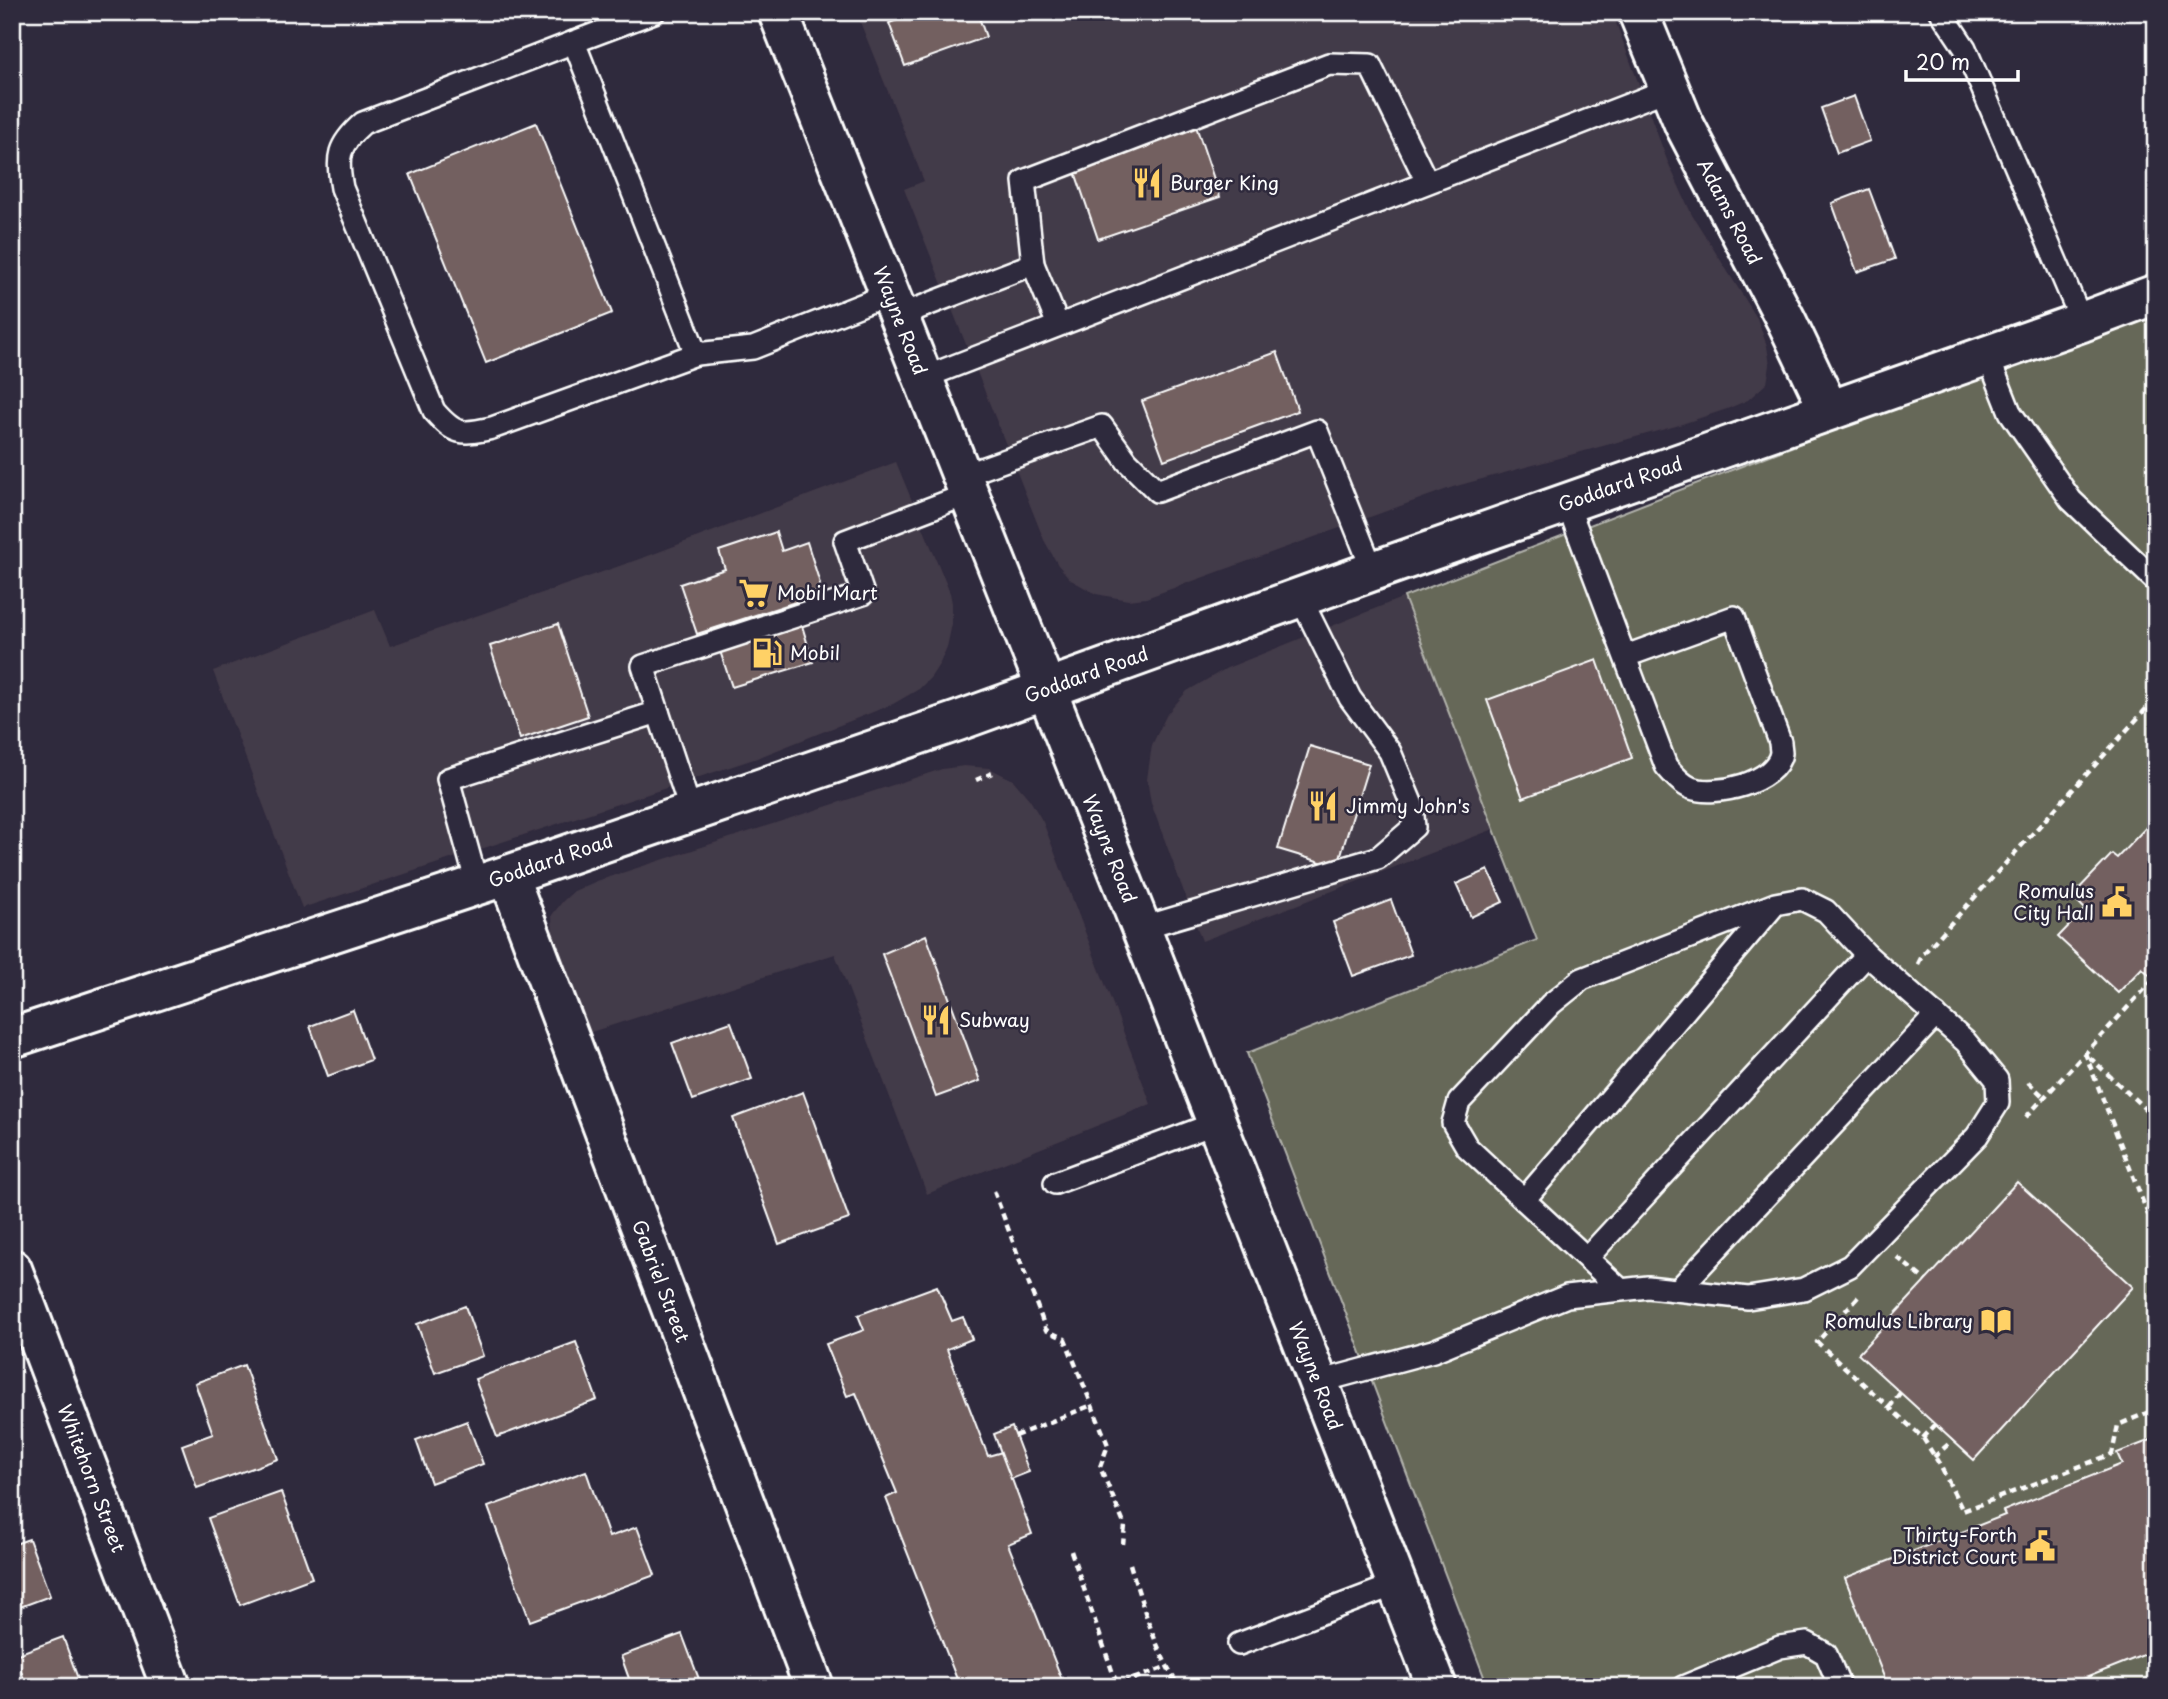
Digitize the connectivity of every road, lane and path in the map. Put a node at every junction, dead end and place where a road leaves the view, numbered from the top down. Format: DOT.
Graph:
graph roads {
  1 [pos="654,12"];
  2 [pos="778,12"];
  3 [pos="1638,12"];
  4 [pos="1941,12"];
  5 [pos="575,42"];
  6 [pos="1669,89"];
  7 [pos="1427,182"];
  8 [pos="1033,264"];
  9 [pos="2156,294"];
  10 [pos="893,305"];
  11 [pos="2082,322"];
  12 [pos="1059,325"];
  13 [pos="696,354"];
  14 [pos="1987,354"];
  15 [pos="923,378"];
  16 [pos="1829,410"];
  17 [pos="965,485"];
  18 [pos="1567,503"];
  19 [pos="1373,571"];
  20 [pos="2156,581"];
  21 [pos="1300,597"];
  22 [pos="1626,656"];
  23 [pos="1046,690"];
  24 [pos="2156,698"];
  25 [pos="658,712"];
  26 [pos="992,773"];
  27 [pos="976,780"];
  28 [pos="691,812"];
  29 [pos="492,880"];
  30 [pos="1775,904"];
  31 [pos="1141,928"];
  32 [pos="1867,955"];
  33 [pos="1916,967"];
  34 [pos="1936,1015"];
  35 [pos="12,1038"];
  36 [pos="2025,1079"];
  37 [pos="2044,1097"];
  38 [pos="2156,1119"];
  39 [pos="1216,1123"];
  40 [pos="1055,1183"];
  41 [pos="994,1191"];
  42 [pos="1524,1200"];
  43 [pos="2156,1235"];
  44 [pos="1897,1256"];
  45 [pos="1587,1258"];
  46 [pos="12,1269"];
  47 [pos="1926,1281"];
  48 [pos="1621,1290"];
  49 [pos="1678,1290"];
  50 [pos="1817,1342"];
  51 [pos="1318,1382"];
  52 [pos="1900,1393"];
  53 [pos="1092,1405"];
  54 [pos="1889,1408"];
  55 [pos="2156,1409"];
  56 [pos="1935,1425"];
  57 [pos="1015,1436"];
  58 [pos="1923,1438"];
  59 [pos="1953,1440"];
  60 [pos="1934,1457"];
  61 [pos="1123,1544"];
  62 [pos="1071,1551"];
  63 [pos="1130,1564"];
  64 [pos="1397,1584"];
  65 [pos="1239,1644"];
  66 [pos="1166,1667"];
  67 [pos="1114,1686"];
  68 [pos="171,1687"];
  69 [pos="814,1687"];
  70 [pos="1179,1687"];
  71 [pos="1437,1687"];
  72 [pos="1683,1687"];
  73 [pos="1840,1687"];
  1 -- 5 [label="lane"];
  2 -- 10 [label="main road, Wayne Road"];
  3 -- 6 [label="main road, Adams Road"];
  4 -- 11 [label="lane"];
  5 -- 13 [label="lane"];
  5 -- 13 [label="lane"];
  6 -- 7 [label="lane"];
  6 -- 16 [label="main road, Adams Road"];
  7 -- 8 [label="lane"];
  7 -- 12 [label="lane"];
  8 -- 10 [label="lane"];
  8 -- 12 [label="lane"];
  9 -- 11 [label="main road, Goddard Road"];
  10 -- 13 [label="lane"];
  10 -- 15 [label="main road, Wayne Road"];
  11 -- 14 [label="main road, Goddard Road"];
  12 -- 15 [label="lane"];
  14 -- 16 [label="main road, Goddard Road"];
  14 -- 20 [label="lane"];
  15 -- 17 [label="main road, Wayne Road"];
  16 -- 18 [label="main road, Goddard Road"];
  17 -- 19 [label="lane"];
  17 -- 23 [label="main road, Wayne Road"];
  17 -- 25 [label="lane"];
  18 -- 19 [label="main road, Goddard Road"];
  18 -- 22 [label="lane"];
  19 -- 21 [label="main road, Goddard Road"];
  21 -- 23 [label="main road, Goddard Road"];
  21 -- 31 [label="lane"];
  22 -- 22 [label="lane"];
  23 -- 28 [label="main road, Goddard Road"];
  23 -- 31 [label="main road, Wayne Road"];
  24 -- 33 [label="path"];
  25 -- 28 [label="lane"];
  25 -- 29 [label="lane"];
  26 -- 27 [label="path"];
  28 -- 29 [label="main road, Goddard Road"];
  29 -- 35 [label="main road, Goddard Road"];
  29 -- 69 [label="main road, Gabriel Street"];
  30 -- 32 [label="lane"];
  30 -- 42 [label="lane"];
  30 -- 42 [label="lane"];
  31 -- 39 [label="main road, Wayne Road"];
  32 -- 34 [label="lane"];
  32 -- 45 [label="lane"];
  34 -- 49 [label="lane"];
  34 -- 49 [label="lane"];
  36 -- 37 [label="path"];
  38 -- 43 [label="path"];
  39 -- 40 [label="lane"];
  39 -- 51 [label="main road, Wayne Road"];
  41 -- 53 [label="path"];
  42 -- 45 [label="lane"];
  44 -- 47 [label="path"];
  45 -- 48 [label="lane"];
  46 -- 68 [label="main road, Whitehorn Street"];
  48 -- 49 [label="lane"];
  48 -- 51 [label="lane"];
  50 -- 54 [label="path"];
  51 -- 64 [label="main road, Wayne Road"];
  52 -- 54 [label="path"];
  53 -- 57 [label="path"];
  53 -- 61 [label="path"];
  54 -- 58 [label="path"];
  55 -- 60 [label="path"];
  56 -- 58 [label="path"];
  58 -- 60 [label="path"];
  59 -- 60 [label="path"];
  62 -- 67 [label="path"];
  63 -- 66 [label="path"];
  64 -- 65 [label="lane"];
  64 -- 71 [label="main road, Wayne Road"];
  66 -- 67 [label="path"];
  66 -- 70 [label="path"];
  72 -- 73 [label="lane"];
}
